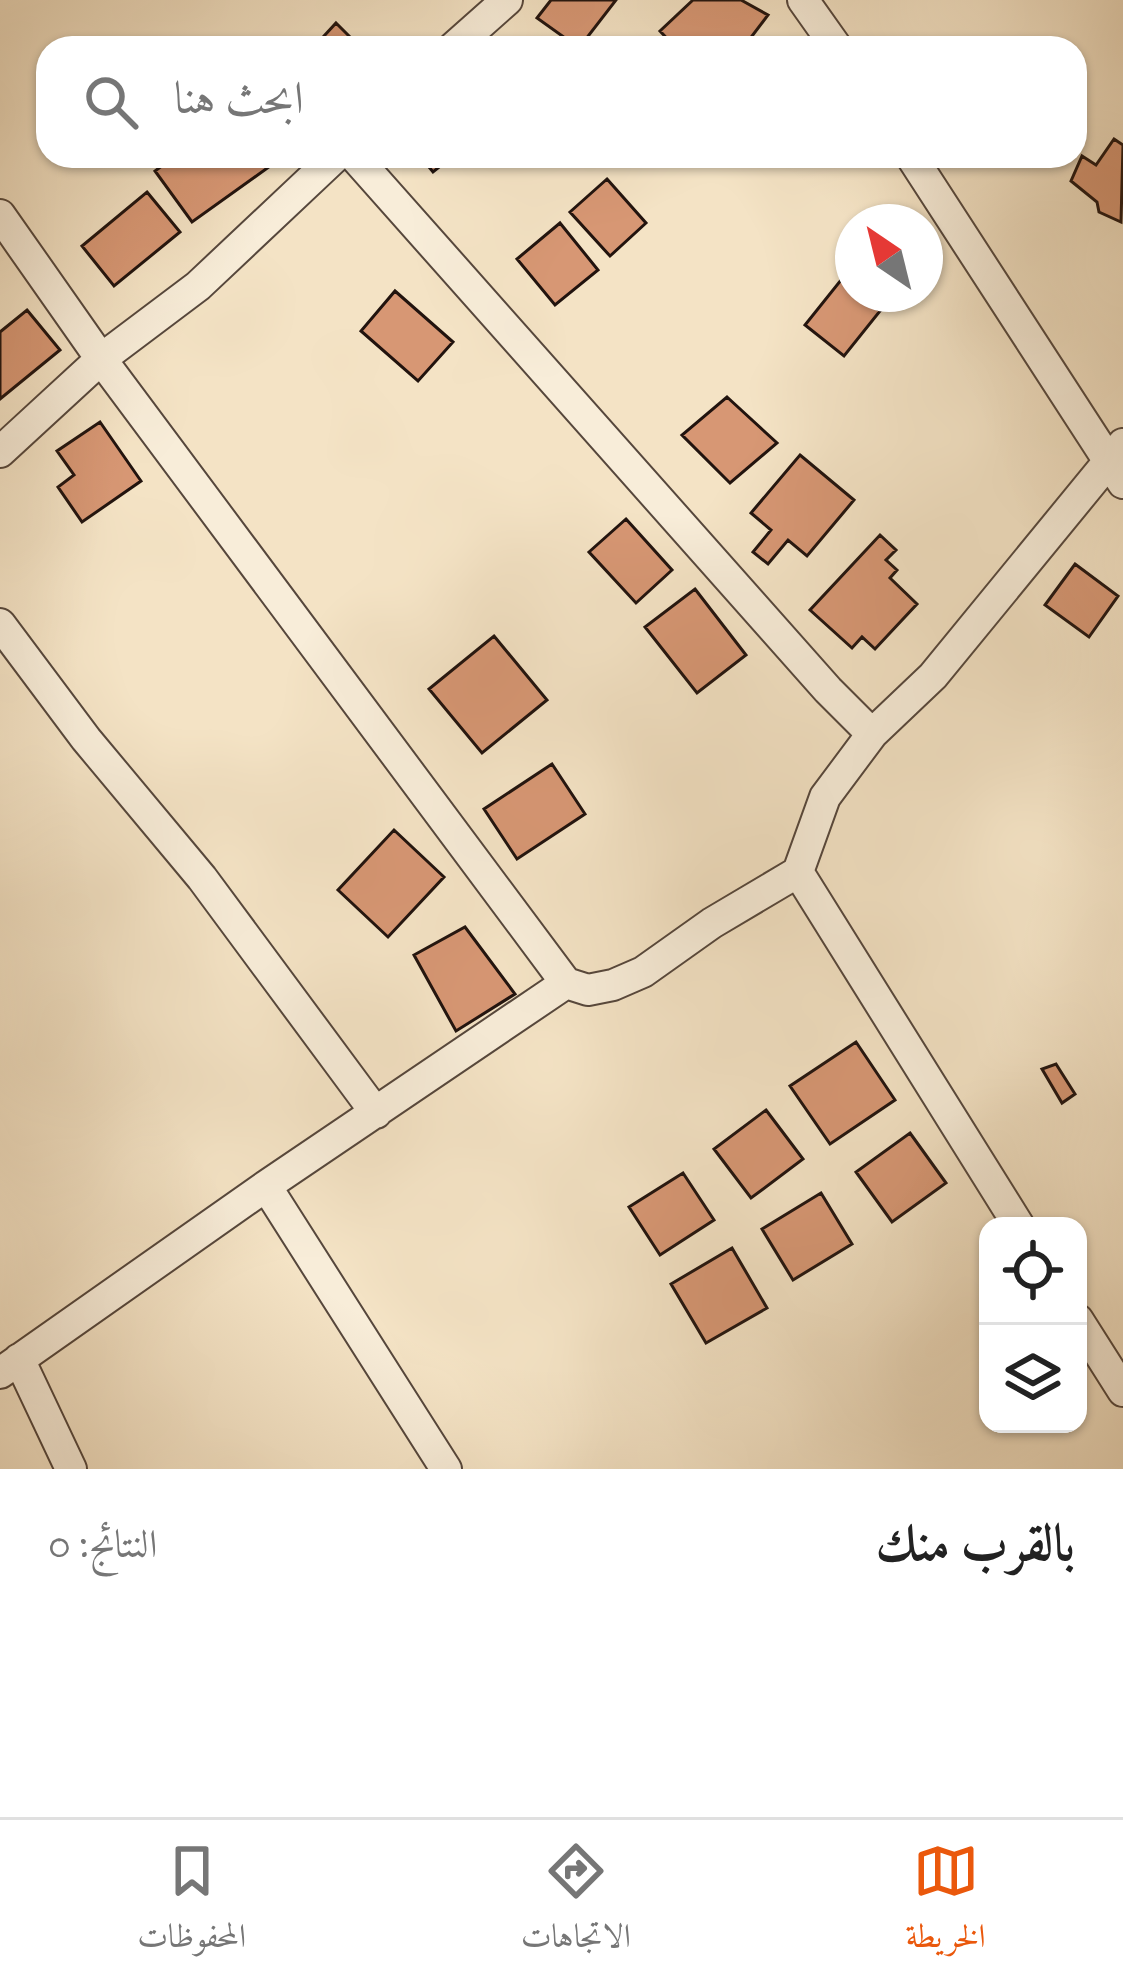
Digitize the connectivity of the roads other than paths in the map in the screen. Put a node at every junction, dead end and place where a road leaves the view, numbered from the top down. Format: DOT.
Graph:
graph roads {
  1 [pos="803,0"];
  2 [pos="491,5"];
  3 [pos="464,36"];
  4 [pos="828,36"];
  5 [pos="323,168"];
  6 [pos="365,168"];
  7 [pos="919,168"];
  8 [pos="0,214"];
  9 [pos="101,358"];
  10 [pos="0,452"];
  11 [pos="1119,462"];
  12 [pos="0,623"];
  13 [pos="872,734"];
  14 [pos="798,872"];
  15 [pos="566,983"];
  16 [pos="376,1113"];
  17 [pos="266,1186"];
  18 [pos="1012,1217"];
  19 [pos="1081,1325"];
  20 [pos="9,1366"];
  21 [pos="1123,1391"];
  22 [pos="71,1469"];
  23 [pos="446,1469"];
  1 -- 4 [label="street"];
  2 -- 3 [label="street"];
  5 -- 9 [label="street"];
  6 -- 13 [label="street"];
  7 -- 11 [label="street"];
  8 -- 9 [label="street"];
  9 -- 10 [label="street"];
  9 -- 15 [label="street"];
  11 -- 13 [label="street"];
  12 -- 16 [label="street"];
  13 -- 14 [label="street"];
  14 -- 15 [label="street"];
  14 -- 18 [label="street"];
  15 -- 16 [label="street"];
  16 -- 17 [label="street"];
  17 -- 20 [label="street"];
  17 -- 23 [label="street"];
  19 -- 21 [label="street"];
  20 -- 22 [label="street"];
}
